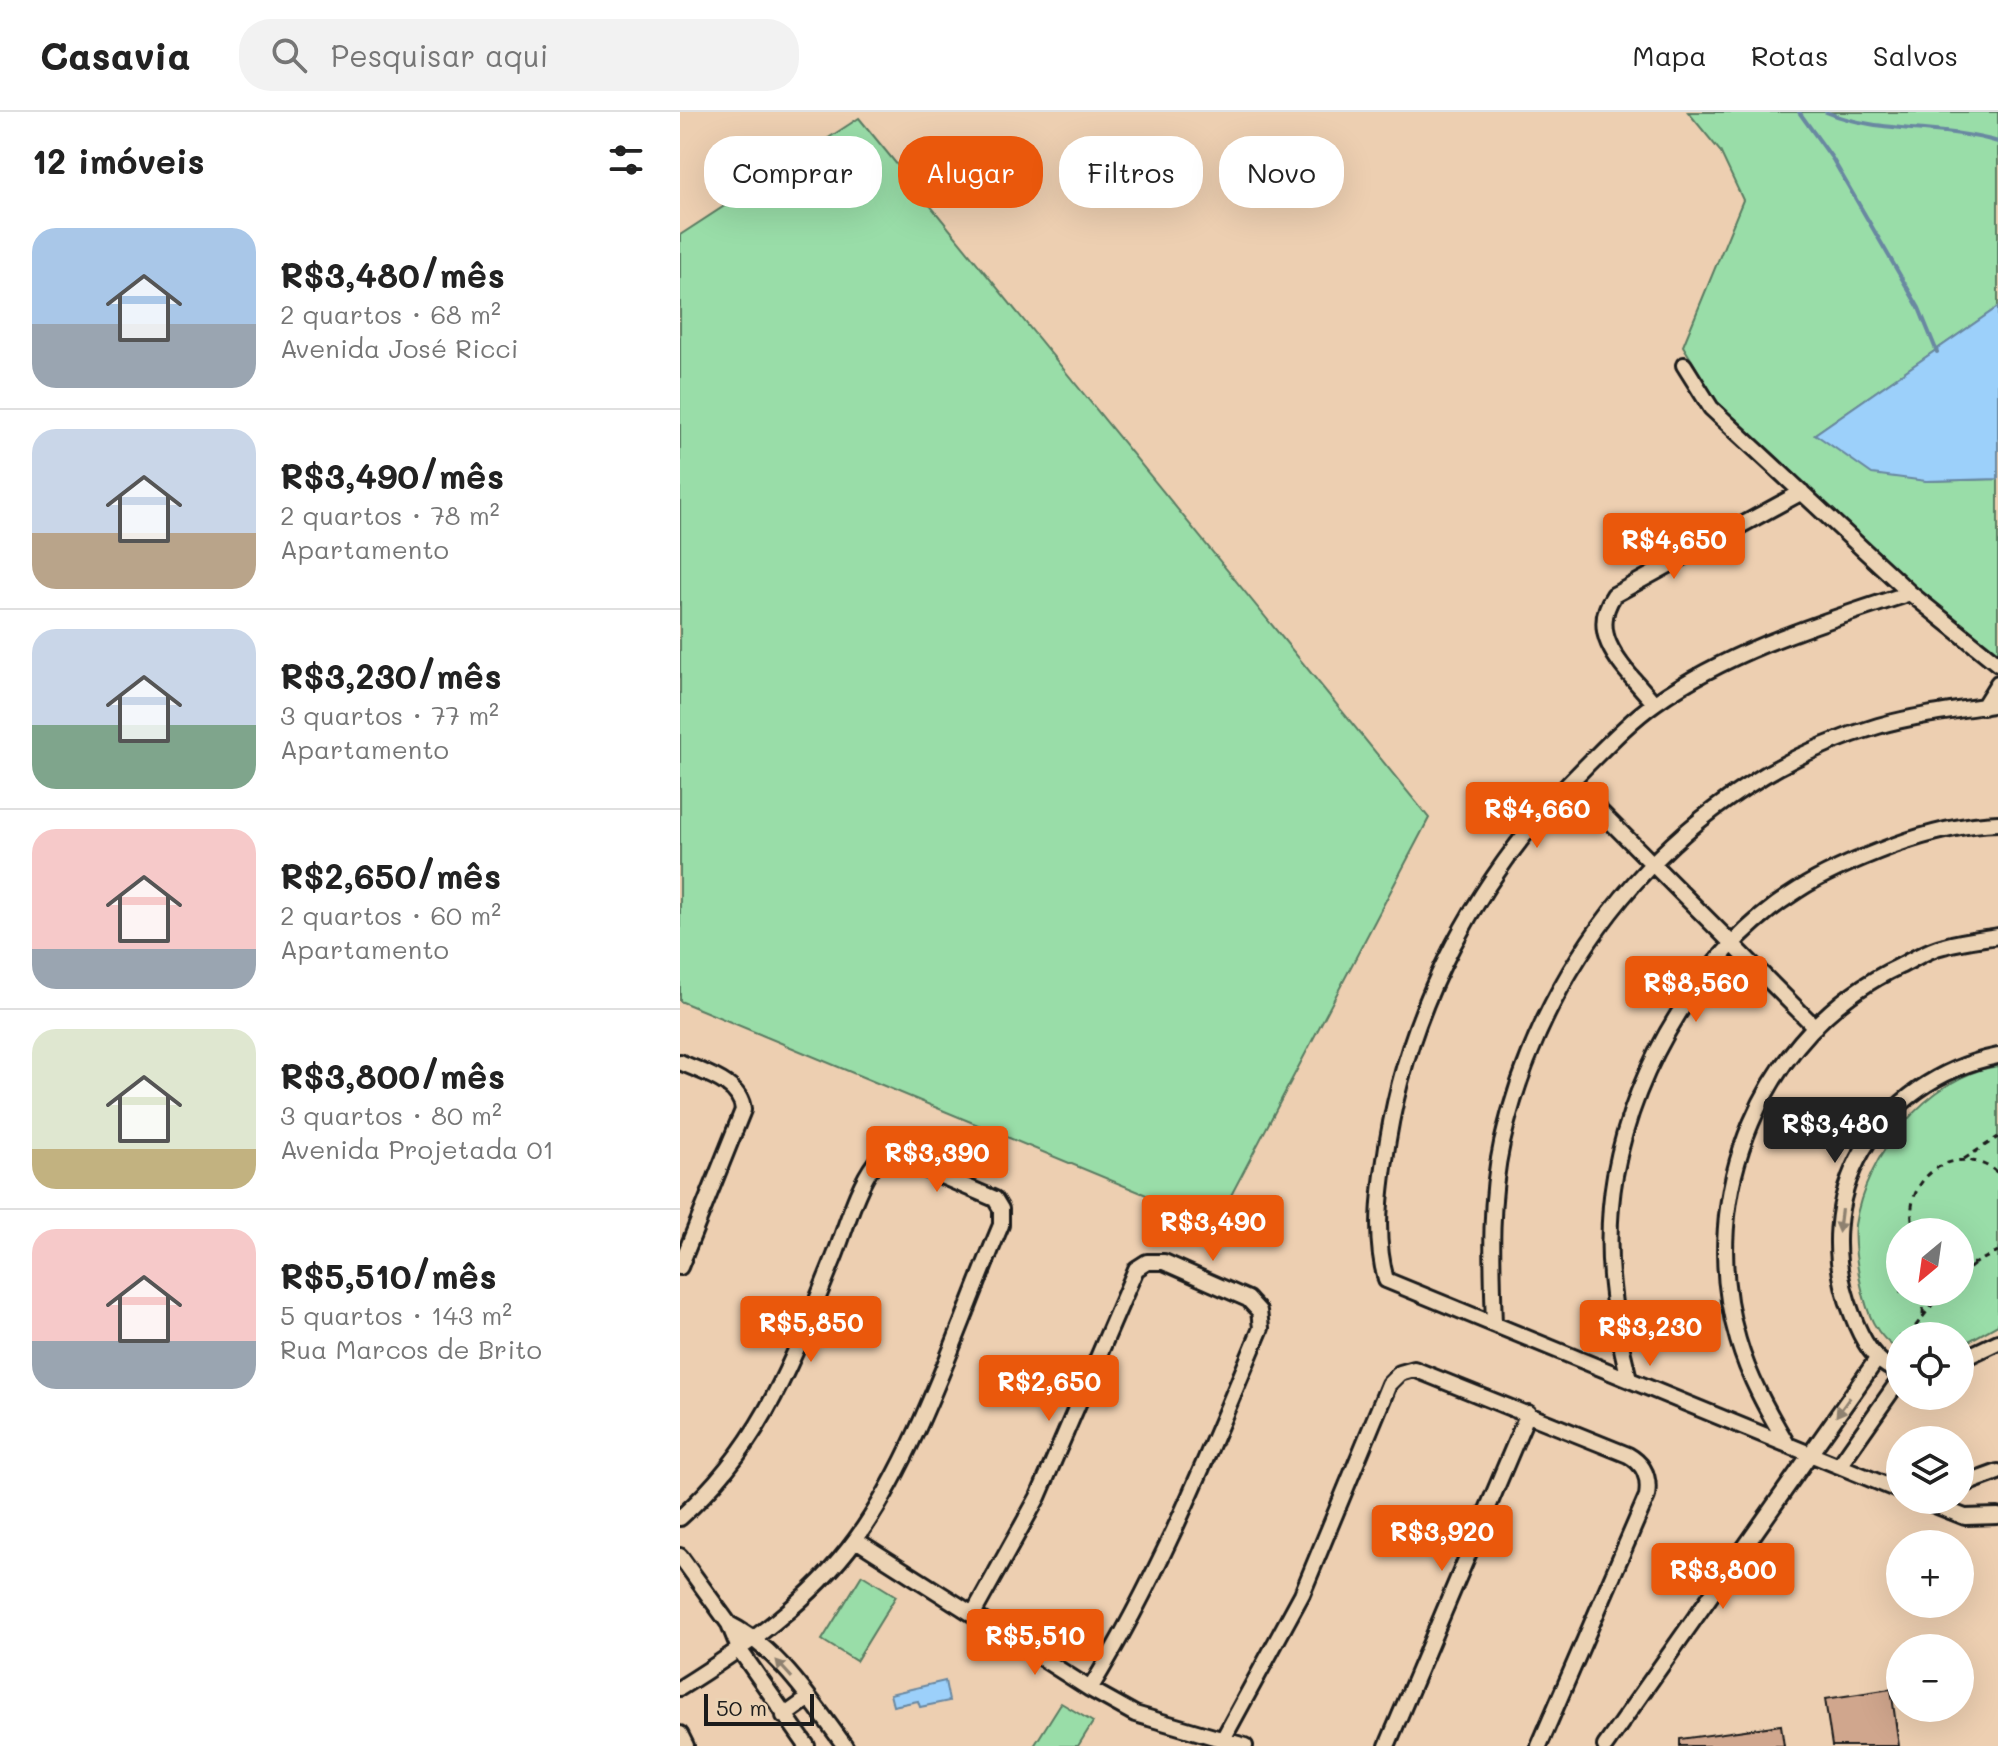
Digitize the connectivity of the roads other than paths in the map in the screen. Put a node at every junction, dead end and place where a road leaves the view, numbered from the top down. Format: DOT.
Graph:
graph roads {
  1 [pos="1684,365"];
  2 [pos="1802,492"];
  3 [pos="1910,593"];
  4 [pos="1998,664"];
  5 [pos="1998,683"];
  6 [pos="1654,703"];
  7 [pos="1991,706"];
  8 [pos="1571,782"];
  9 [pos="1998,823"];
  10 [pos="1652,864"];
  11 [pos="1998,936"];
  12 [pos="1733,945"];
  13 [pos="1815,1027"];
  14 [pos="1998,1056"];
  15 [pos="680,1062"];
  16 [pos="680,1267"];
  17 [pos="1494,1324"];
  18 [pos="1998,1342"];
  19 [pos="1974,1353"];
  20 [pos="1877,1359"];
  21 [pos="1886,1364"];
  22 [pos="1629,1379"];
  23 [pos="1886,1399"];
  24 [pos="1528,1413"];
  25 [pos="1787,1444"];
  26 [pos="1809,1454"];
  27 [pos="1839,1466"];
  28 [pos="1998,1472"];
  29 [pos="1974,1481"];
  30 [pos="1886,1485"];
  31 [pos="1957,1514"];
  32 [pos="1998,1516"];
  33 [pos="680,1518"];
  34 [pos="856,1540"];
  35 [pos="680,1556"];
  36 [pos="973,1614"];
  37 [pos="729,1624"];
  38 [pos="755,1637"];
  39 [pos="739,1649"];
  40 [pos="680,1688"];
  41 [pos="1090,1689"];
  42 [pos="809,1698"];
  43 [pos="784,1716"];
  44 [pos="680,1734"];
  45 [pos="1222,1741"];
  46 [pos="686,1746"];
  47 [pos="807,1746"];
  48 [pos="845,1746"];
  49 [pos="1245,1746"];
  50 [pos="1387,1746"];
  51 [pos="1539,1746"];
  52 [pos="1605,1746"];
  1 -- 2 [label="street"];
  2 -- 3 [label="street"];
  2 -- 6 [label="street"];
  3 -- 4 [label="street"];
  3 -- 6 [label="street"];
  5 -- 7 [label="street"];
  6 -- 8 [label="street"];
  7 -- 10 [label="street"];
  8 -- 10 [label="street"];
  8 -- 17 [label="street"];
  9 -- 12 [label="street"];
  10 -- 12 [label="street"];
  10 -- 17 [label="street"];
  11 -- 13 [label="street"];
  12 -- 13 [label="street"];
  12 -- 22 [label="street"];
  13 -- 25 [label="street"];
  14 -- 20 [label="street, one-way"];
  15 -- 16 [label="street"];
  17 -- 22 [label="street"];
  18 -- 19 [label="street"];
  20 -- 21 [label="street"];
  20 -- 26 [label="street, one-way"];
  22 -- 25 [label="street"];
  23 -- 27 [label="street"];
  24 -- 45 [label="street"];
  24 -- 50 [label="street"];
  24 -- 51 [label="street"];
  25 -- 26 [label="street"];
  26 -- 27 [label="street"];
  26 -- 52 [label="street"];
  27 -- 30 [label="street"];
  28 -- 29 [label="street"];
  31 -- 32 [label="street"];
  33 -- 34 [label="street"];
  34 -- 36 [label="street"];
  34 -- 38 [label="street"];
  35 -- 37 [label="street"];
  36 -- 41 [label="street"];
  36 -- 41 [label="street"];
  37 -- 38 [label="street"];
  37 -- 39 [label="street"];
  38 -- 39 [label="street"];
  42 -- 38 [label="street, one-way"];
  39 -- 40 [label="street"];
  39 -- 43 [label="street"];
  41 -- 45 [label="street"];
  42 -- 43 [label="street"];
  42 -- 48 [label="street"];
  43 -- 47 [label="street"];
  44 -- 46 [label="street"];
  45 -- 49 [label="street"];
}
